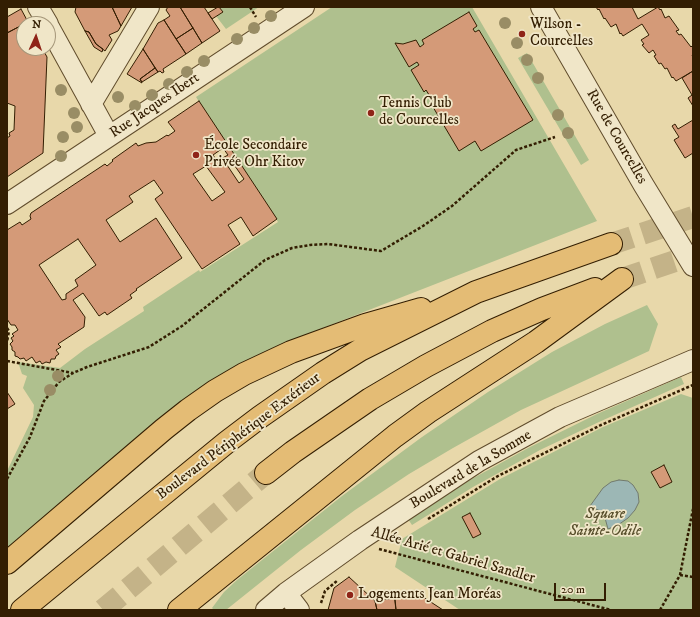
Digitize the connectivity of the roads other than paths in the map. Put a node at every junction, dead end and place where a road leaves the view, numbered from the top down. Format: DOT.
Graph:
graph roads {
  1 [pos="38,7"];
  2 [pos="149,7"];
  3 [pos="304,7"];
  4 [pos="541,7"];
  5 [pos="43,16"];
  6 [pos="56,39"];
  7 [pos="91,104"];
  8 [pos="109,136"];
  9 [pos="7,204"];
  10 [pos="610,244"];
  11 [pos="693,266"];
  12 [pos="476,292"];
  13 [pos="693,360"];
  14 [pos="266,472"];
  15 [pos="7,563"];
  16 [pos="286,593"];
  17 [pos="22,610"];
  18 [pos="180,610"];
  19 [pos="266,610"];
  20 [pos="300,610"];
  1 -- 5 [label="street"];
  2 -- 7 [label="street"];
  3 -- 8 [label="street, Rue Jacques Ibert"];
  4 -- 11 [label="street, Rue de Courcelles"];
  6 -- 7 [label="street"];
  7 -- 8 [label="street"];
  8 -- 9 [label="street, Rue Jacques Ibert"];
  10 -- 12 [label="highway, Boulevard Périphérique Extérieur"];
  12 -- 15 [label="highway"];
  12 -- 17 [label="highway, Boulevard Périphérique Extérieur"];
  13 -- 16 [label="street, Boulevard de la Somme"];
  14 -- 18 [label="highway"];
  16 -- 19 [label="street, Boulevard de la Somme"];
  16 -- 20 [label="street"];
}
